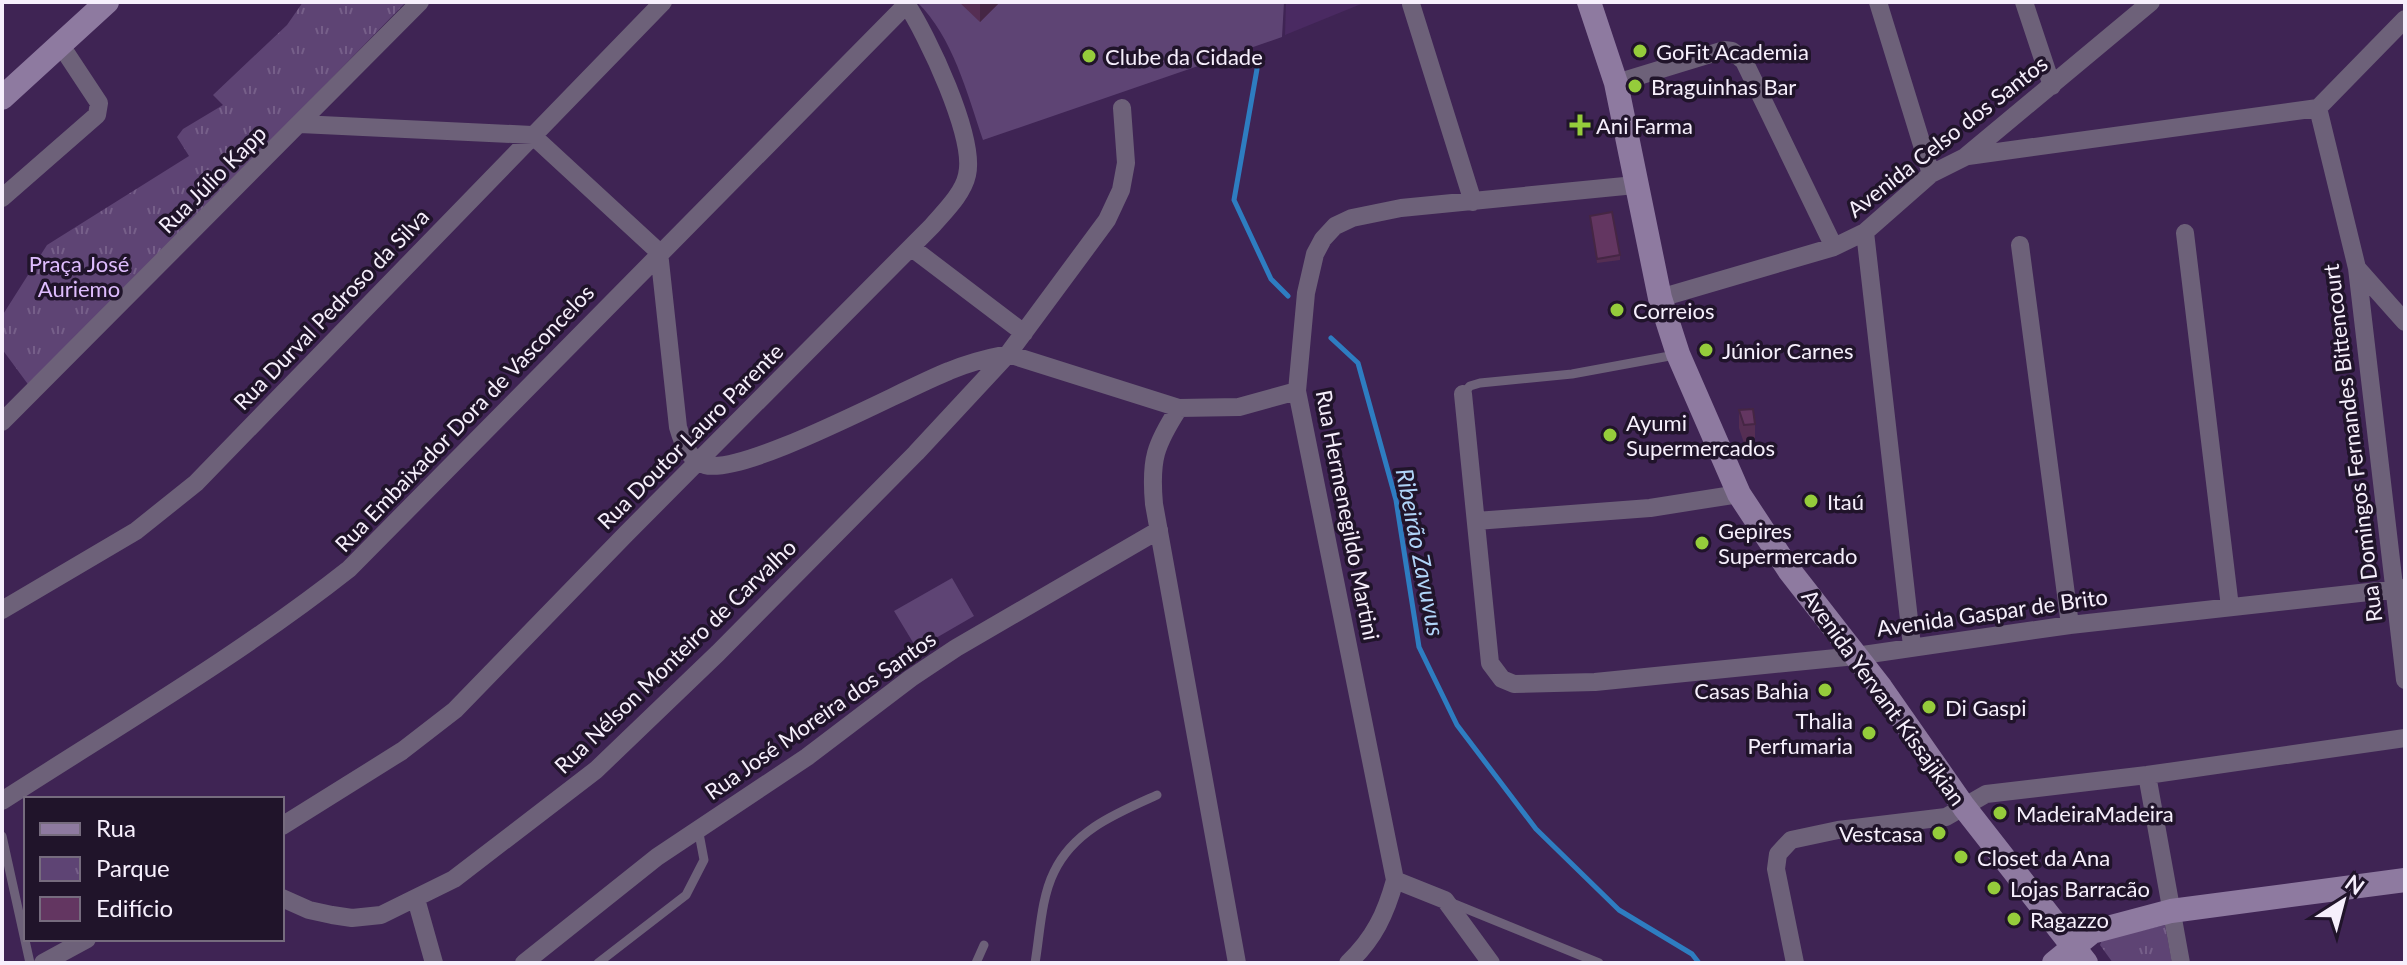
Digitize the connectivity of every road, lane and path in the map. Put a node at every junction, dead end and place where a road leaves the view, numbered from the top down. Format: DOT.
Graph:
graph roads {
  1 [pos="107,2"];
  2 [pos="420,2"];
  3 [pos="663,2"];
  4 [pos="1589,2"];
  5 [pos="1878,2"];
  6 [pos="2024,2"];
  7 [pos="906,3"];
  8 [pos="1411,4"];
  9 [pos="2143,4"];
  10 [pos="2405,19"];
  11 [pos="60,44"];
  12 [pos="1616,83"];
  13 [pos="2052,86"];
  14 [pos="2,98"];
  15 [pos="1122,108"];
  16 [pos="2318,108"];
  17 [pos="300,124"];
  18 [pos="532,135"];
  19 [pos="1965,157"];
  20 [pos="1931,174"];
  21 [pos="1635,185"];
  22 [pos="2,198"];
  23 [pos="1473,202"];
  24 [pos="1865,232"];
  25 [pos="2185,233"];
  26 [pos="2020,245"];
  27 [pos="1834,247"];
  28 [pos="912,248"];
  29 [pos="659,252"];
  30 [pos="2357,268"];
  31 [pos="1660,298"];
  32 [pos="2405,322"];
  33 [pos="1024,333"];
  34 [pos="1008,354"];
  35 [pos="1678,354"];
  36 [pos="1297,391"];
  37 [pos="1463,394"];
  38 [pos="1179,408"];
  39 [pos="2,422"];
  40 [pos="698,463"];
  41 [pos="1739,494"];
  42 [pos="1476,521"];
  43 [pos="1159,530"];
  44 [pos="2399,588"];
  45 [pos="2230,607"];
  46 [pos="2,610"];
  47 [pos="2070,625"];
  48 [pos="1912,646"];
  49 [pos="1856,656"];
  50 [pos="2405,680"];
  51 [pos="2405,738"];
  52 [pos="2147,775"];
  53 [pos="1157,795"];
  54 [pos="2,801"];
  55 [pos="1964,807"];
  56 [pos="284,825"];
  57 [pos="698,828"];
  58 [pos="2,836"];
  59 [pos="1395,880"];
  60 [pos="2405,880"];
  61 [pos="284,899"];
  62 [pos="416,899"];
  63 [pos="1445,900"];
  64 [pos="2171,911"];
  65 [pos="24,936"];
  66 [pos="25,941"];
  67 [pos="83,941"];
  68 [pos="984,945"];
  69 [pos="2080,955"];
  70 [pos="30,963"];
  71 [pos="43,963"];
  72 [pos="434,963"];
  73 [pos="524,963"];
  74 [pos="598,963"];
  75 [pos="976,963"];
  76 [pos="1035,963"];
  77 [pos="1237,963"];
  78 [pos="1348,963"];
  79 [pos="1491,963"];
  80 [pos="1599,963"];
  81 [pos="1795,963"];
  82 [pos="2054,963"];
  83 [pos="2181,963"];
  1 -- 11 [label="main road"];
  2 -- 17 [label="street, Rua Júlio Kapp"];
  3 -- 18 [label="street, Rua Durval Pedroso da Silva"];
  4 -- 12 [label="main road, Avenida Yervant Kissajikian"];
  5 -- 20 [label="street"];
  6 -- 13 [label="street"];
  7 -- 28 [label="street, Rua Doutor Lauro Parente"];
  7 -- 29 [label="street, Rua Embaixador Dora de Vasconcelos"];
  8 -- 23 [label="street"];
  9 -- 13 [label="street, Avenida Celso dos Santos"];
  10 -- 16 [label="street"];
  11 -- 14 [label="main road"];
  11 -- 22 [label="street"];
  12 -- 21 [label="main road, Avenida Yervant Kissajikian"];
  12 -- 27 [label="street"];
  13 -- 19 [label="street, Avenida Celso dos Santos"];
  15 -- 33 [label="street, Rua Nélson Monteiro de Carvalho"];
  16 -- 19 [label="street"];
  16 -- 30 [label="street, Rua Domingos Fernandes Bittencourt"];
  17 -- 18 [label="street"];
  17 -- 39 [label="street, Rua Júlio Kapp"];
  18 -- 29 [label="street"];
  18 -- 46 [label="street, Rua Durval Pedroso da Silva"];
  19 -- 20 [label="street, Avenida Celso dos Santos"];
  20 -- 24 [label="street, Avenida Celso dos Santos"];
  21 -- 23 [label="street, Rua Hermenegildo Martini"];
  21 -- 31 [label="main road, Avenida Yervant Kissajikian"];
  23 -- 36 [label="street, Rua Hermenegildo Martini"];
  24 -- 27 [label="street, Avenida Celso dos Santos"];
  24 -- 48 [label="street"];
  25 -- 45 [label="street"];
  26 -- 47 [label="street"];
  27 -- 31 [label="street, Avenida Celso dos Santos"];
  28 -- 33 [label="street"];
  28 -- 40 [label="street, Rua Doutor Lauro Parente"];
  29 -- 40 [label="street"];
  29 -- 54 [label="street, Rua Embaixador Dora de Vasconcelos"];
  30 -- 32 [label="street"];
  30 -- 44 [label="street, Rua Domingos Fernandes Bittencourt"];
  31 -- 35 [label="main road, Avenida Yervant Kissajikian"];
  33 -- 34 [label="street, Rua Nélson Monteiro de Carvalho"];
  34 -- 38 [label="street"];
  34 -- 40 [label="street"];
  34 -- 62 [label="street, Rua Nélson Monteiro de Carvalho"];
  35 -- 37 [label="lane"];
  35 -- 41 [label="main road, Avenida Yervant Kissajikian"];
  36 -- 38 [label="street"];
  36 -- 59 [label="street, Rua Hermenegildo Martini"];
  37 -- 42 [label="street"];
  38 -- 43 [label="street"];
  40 -- 56 [label="street, Rua Doutor Lauro Parente"];
  41 -- 42 [label="street"];
  41 -- 49 [label="main road, Avenida Yervant Kissajikian"];
  42 -- 49 [label="street, Avenida Gaspar de Brito"];
  43 -- 57 [label="street, Rua José Moreira dos Santos"];
  43 -- 77 [label="street"];
  44 -- 45 [label="street, Avenida Gaspar de Brito"];
  44 -- 50 [label="street, Rua Domingos Fernandes Bittencourt"];
  45 -- 47 [label="street, Avenida Gaspar de Brito"];
  47 -- 48 [label="street, Avenida Gaspar de Brito"];
  48 -- 49 [label="street, Avenida Gaspar de Brito"];
  49 -- 55 [label="main road, Avenida Yervant Kissajikian"];
  51 -- 52 [label="street"];
  52 -- 55 [label="street"];
  52 -- 64 [label="street"];
  53 -- 76 [label="lane"];
  55 -- 69 [label="main road, Avenida Yervant Kissajikian"];
  55 -- 81 [label="street"];
  57 -- 73 [label="street, Rua José Moreira dos Santos"];
  57 -- 74 [label="lane"];
  58 -- 65 [label="lane"];
  59 -- 63 [label="street"];
  59 -- 78 [label="street, Rua Hermenegildo Martini"];
  60 -- 64 [label="main road"];
  61 -- 62 [label="street, Rua Nélson Monteiro de Carvalho"];
  62 -- 72 [label="street"];
  63 -- 79 [label="street"];
  63 -- 80 [label="lane"];
  64 -- 69 [label="main road"];
  64 -- 83 [label="street"];
  66 -- 70 [label="lane"];
  67 -- 71 [label="street"];
  68 -- 75 [label="lane"];
  69 -- 82 [label="main road"];
}
